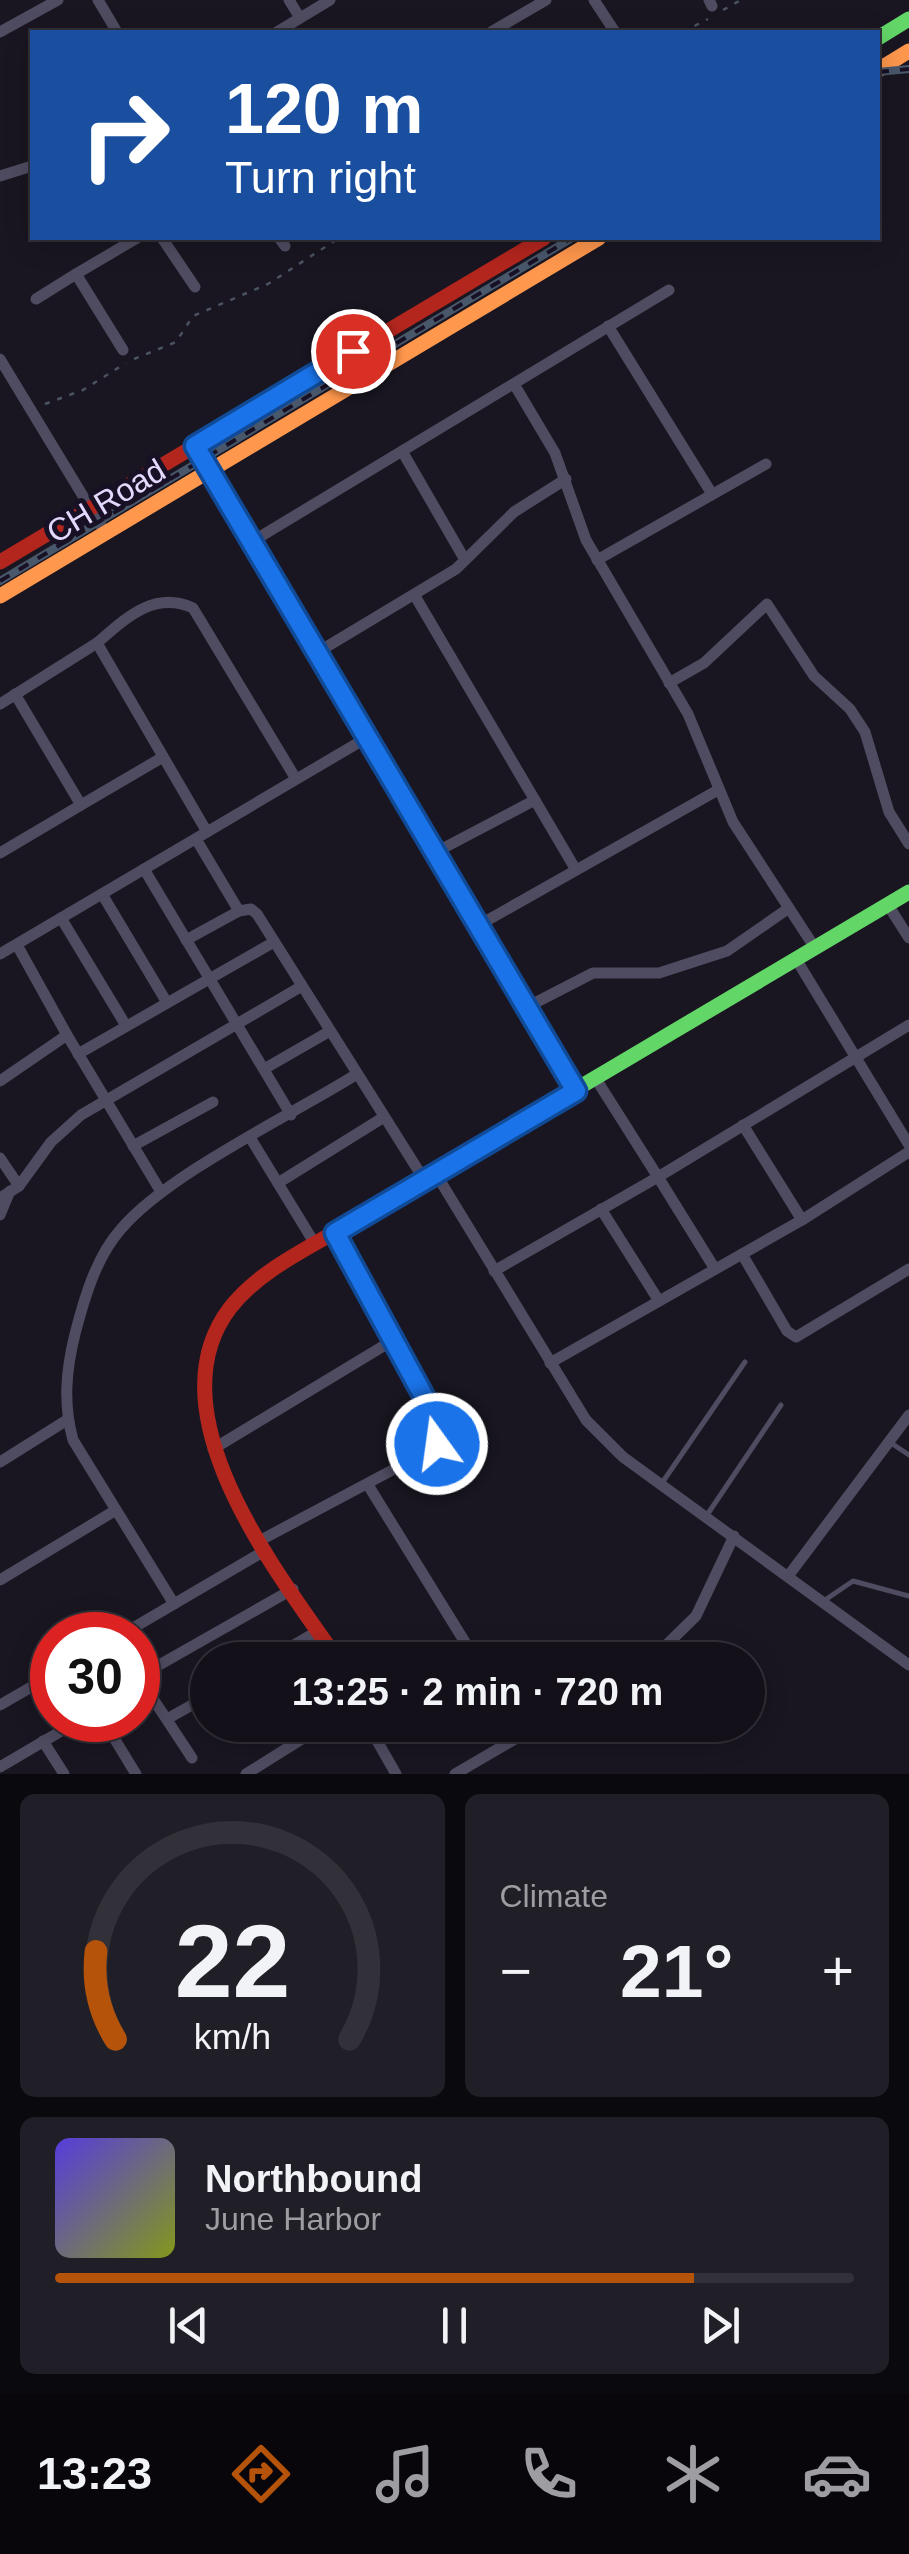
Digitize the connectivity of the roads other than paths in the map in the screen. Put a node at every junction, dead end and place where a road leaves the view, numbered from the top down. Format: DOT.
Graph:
graph roads {
  1 [pos="58,0"];
  2 [pos="98,0"];
  3 [pos="290,0"];
  4 [pos="330,0"];
  5 [pos="546,0"];
  6 [pos="594,0"];
  7 [pos="300,18"];
  8 [pos="909,20"];
  9 [pos="116,30"];
  10 [pos="280,30"];
  11 [pos="498,30"];
  12 [pos="614,30"];
  13 [pos="0,32"];
  14 [pos="880,37"];
  15 [pos="909,51"];
  16 [pos="880,69"];
  17 [pos="30,167"];
  18 [pos="0,176"];
  19 [pos="134,240"];
  20 [pos="163,240"];
  21 [pos="541,240"];
  22 [pos="596,240"];
  23 [pos="76,274"];
  24 [pos="195,288"];
  25 [pos="669,290"];
  26 [pos="36,299"];
  27 [pos="608,326"];
  28 [pos="123,350"];
  29 [pos="0,358"];
  30 [pos="514,384"];
  31 [pos="195,446"];
  32 [pos="402,451"];
  33 [pos="766,464"];
  34 [pos="211,470"];
  35 [pos="566,479"];
  36 [pos="712,494"];
  37 [pos="90,509"];
  38 [pos="106,534"];
  39 [pos="253,541"];
  40 [pos="465,560"];
  41 [pos="596,560"];
  42 [pos="0,562"];
  43 [pos="0,596"];
  44 [pos="414,596"];
  45 [pos="97,643"];
  46 [pos="318,652"];
  47 [pos="669,683"];
  48 [pos="16,694"];
  49 [pos="0,704"];
  50 [pos="368,736"];
  51 [pos="162,756"];
  52 [pos="296,779"];
  53 [pos="718,790"];
  54 [pos="534,800"];
  55 [pos="81,805"];
  56 [pos="201,835"];
  57 [pos="909,844"];
  58 [pos="436,852"];
  59 [pos="0,853"];
  60 [pos="144,869"];
  61 [pos="576,870"];
  62 [pos="909,892"];
  63 [pos="102,894"];
  64 [pos="888,904"];
  65 [pos="789,908"];
  66 [pos="239,912"];
  67 [pos="61,918"];
  68 [pos="479,925"];
  69 [pos="909,938"];
  70 [pos="186,940"];
  71 [pos="274,942"];
  72 [pos="16,945"];
  73 [pos="815,948"];
  74 [pos="0,954"];
  75 [pos="796,960"];
  76 [pos="210,980"];
  77 [pos="302,986"];
  78 [pos="166,1001"];
  79 [pos="527,1008"];
  80 [pos="236,1023"];
  81 [pos="126,1024"];
  82 [pos="909,1025"];
  83 [pos="330,1031"];
  84 [pos="67,1036"];
  85 [pos="78,1054"];
  86 [pos="856,1057"];
  87 [pos="264,1070"];
  88 [pos="357,1074"];
  89 [pos="596,1079"];
  90 [pos="0,1081"];
  91 [pos="576,1091"];
  92 [pos="106,1100"];
  93 [pos="213,1102"];
  94 [pos="291,1115"];
  95 [pos="384,1117"];
  96 [pos="743,1125"];
  97 [pos="251,1138"];
  98 [pos="133,1146"];
  99 [pos="909,1149"];
  100 [pos="0,1158"];
  101 [pos="658,1176"];
  102 [pos="430,1178"];
  103 [pos="278,1183"];
  104 [pos="10,1192"];
  105 [pos="161,1192"];
  106 [pos="601,1210"];
  107 [pos="0,1214"];
  108 [pos="802,1220"];
  109 [pos="335,1233"];
  110 [pos="315,1244"];
  111 [pos="742,1254"];
  112 [pos="715,1269"];
  113 [pos="909,1269"];
  114 [pos="494,1271"];
  115 [pos="659,1301"];
  116 [pos="395,1339"];
  117 [pos="745,1362"];
  118 [pos="550,1363"];
  119 [pos="781,1405"];
  120 [pos="909,1415"];
  121 [pos="67,1420"];
  122 [pos="889,1442"];
  123 [pos="213,1449"];
  124 [pos="909,1455"];
  125 [pos="0,1462"];
  126 [pos="661,1484"];
  127 [pos="368,1485"];
  128 [pos="116,1510"];
  129 [pos="706,1516"];
  130 [pos="734,1536"];
  131 [pos="264,1545"];
  132 [pos="789,1575"];
  133 [pos="0,1580"];
  134 [pos="293,1589"];
  135 [pos="909,1596"];
  136 [pos="824,1601"];
  137 [pos="174,1604"];
  138 [pos="160,1612"];
  139 [pos="318,1630"];
  140 [pos="298,1642"];
  141 [pos="326,1642"];
  142 [pos="465,1642"];
  143 [pos="669,1642"];
  144 [pos="160,1664"];
  145 [pos="909,1665"];
  146 [pos="30,1688"];
  147 [pos="0,1706"];
  148 [pos="190,1707"];
  149 [pos="160,1709"];
  150 [pos="167,1720"];
  151 [pos="44,1742"];
  152 [pos="116,1742"];
  153 [pos="298,1742"];
  154 [pos="378,1742"];
  155 [pos="502,1742"];
  156 [pos="192,1758"];
  157 [pos="0,1767"];
  158 [pos="253,1772"];
  159 [pos="5,1774"];
  160 [pos="64,1774"];
  161 [pos="136,1774"];
  162 [pos="396,1774"];
  163 [pos="455,1774"];
  1 -- 13 [label="street"];
  2 -- 9 [label="street"];
  3 -- 7 [label="street"];
  4 -- 7 [label="street"];
  5 -- 11 [label="street"];
  6 -- 12 [label="street"];
  7 -- 10 [label="street"];
  8 -- 14 [label="street"];
  15 -- 16 [label="street"];
  17 -- 18 [label="street"];
  19 -- 23 [label="street"];
  20 -- 24 [label="street"];
  21 -- 31 [label="street, CH Road"];
  22 -- 34 [label="street, CH Road"];
  23 -- 26 [label="street"];
  23 -- 28 [label="street"];
  25 -- 27 [label="street"];
  27 -- 30 [label="street"];
  27 -- 36 [label="street"];
  29 -- 37 [label="street"];
  30 -- 32 [label="street"];
  30 -- 35 [label="street"];
  31 -- 34 [label="street"];
  31 -- 37 [label="street, CH Road"];
  32 -- 39 [label="street"];
  32 -- 40 [label="street"];
  33 -- 36 [label="street"];
  34 -- 38 [label="street, CH Road"];
  34 -- 39 [label="street"];
  35 -- 40 [label="street"];
  35 -- 41 [label="street"];
  36 -- 41 [label="street"];
  37 -- 38 [label="street"];
  37 -- 42 [label="street, CH Road"];
  38 -- 43 [label="street, CH Road"];
  39 -- 46 [label="street"];
  40 -- 44 [label="street"];
  41 -- 47 [label="street"];
  44 -- 46 [label="street"];
  44 -- 54 [label="street"];
  45 -- 48 [label="street"];
  45 -- 51 [label="street"];
  45 -- 52 [label="street"];
  46 -- 50 [label="street"];
  47 -- 53 [label="street"];
  47 -- 57 [label="street"];
  48 -- 49 [label="street"];
  48 -- 55 [label="street"];
  50 -- 52 [label="street"];
  50 -- 58 [label="street"];
  51 -- 55 [label="street"];
  51 -- 56 [label="street"];
  52 -- 56 [label="street"];
  53 -- 61 [label="street"];
  53 -- 65 [label="street"];
  54 -- 58 [label="street"];
  54 -- 61 [label="street"];
  55 -- 59 [label="street"];
  56 -- 60 [label="street"];
  56 -- 66 [label="street"];
  58 -- 68 [label="street"];
  60 -- 63 [label="street"];
  60 -- 70 [label="street"];
  61 -- 68 [label="street"];
  62 -- 64 [label="street"];
  63 -- 67 [label="street"];
  63 -- 78 [label="street"];
  64 -- 69 [label="street"];
  64 -- 73 [label="street"];
  65 -- 73 [label="street"];
  65 -- 79 [label="street"];
  66 -- 70 [label="street"];
  66 -- 71 [label="street"];
  67 -- 72 [label="street"];
  67 -- 81 [label="street"];
  68 -- 79 [label="street"];
  70 -- 76 [label="street"];
  71 -- 76 [label="street"];
  71 -- 77 [label="street"];
  72 -- 74 [label="street"];
  72 -- 84 [label="street"];
  73 -- 75 [label="street"];
  75 -- 86 [label="street"];
  75 -- 89 [label="street"];
  76 -- 78 [label="street"];
  76 -- 80 [label="street"];
  77 -- 80 [label="street"];
  77 -- 83 [label="street"];
  78 -- 81 [label="street"];
  79 -- 91 [label="street"];
  80 -- 87 [label="street"];
  80 -- 92 [label="street"];
  81 -- 85 [label="street"];
  82 -- 86 [label="street"];
  83 -- 87 [label="street"];
  83 -- 88 [label="street"];
  84 -- 85 [label="street"];
  84 -- 90 [label="street"];
  85 -- 92 [label="street"];
  86 -- 96 [label="street"];
  86 -- 99 [label="street"];
  87 -- 94 [label="street"];
  88 -- 94 [label="street"];
  88 -- 95 [label="street"];
  89 -- 91 [label="street"];
  89 -- 101 [label="street"];
  91 -- 102 [label="street"];
  92 -- 98 [label="street"];
  92 -- 104 [label="street"];
  93 -- 98 [label="street"];
  94 -- 97 [label="street"];
  95 -- 102 [label="street"];
  95 -- 103 [label="street"];
  96 -- 101 [label="street"];
  96 -- 108 [label="street"];
  97 -- 103 [label="street"];
  97 -- 105 [label="street"];
  98 -- 105 [label="street"];
  99 -- 108 [label="street"];
  100 -- 104 [label="street"];
  101 -- 106 [label="street"];
  101 -- 112 [label="street"];
  102 -- 109 [label="street"];
  102 -- 114 [label="street"];
  103 -- 110 [label="street"];
  104 -- 107 [label="street"];
  105 -- 121 [label="street"];
  106 -- 114 [label="street"];
  106 -- 115 [label="street"];
  108 -- 111 [label="street"];
  109 -- 110 [label="street"];
  109 -- 116 [label="street"];
  110 -- 123 [label="street"];
  111 -- 112 [label="street"];
  111 -- 113 [label="street"];
  112 -- 115 [label="street"];
  114 -- 118 [label="street"];
  115 -- 118 [label="street"];
  116 -- 123 [label="street"];
  116 -- 127 [label="street"];
  117 -- 126 [label="lane"];
  118 -- 126 [label="street"];
  119 -- 129 [label="lane"];
  120 -- 122 [label="street"];
  121 -- 125 [label="street"];
  121 -- 128 [label="street"];
  122 -- 124 [label="lane"];
  122 -- 132 [label="street"];
  123 -- 131 [label="street"];
  126 -- 129 [label="street"];
  127 -- 131 [label="street"];
  127 -- 142 [label="street"];
  128 -- 133 [label="street"];
  128 -- 137 [label="street"];
  129 -- 130 [label="street"];
  130 -- 132 [label="street"];
  130 -- 143 [label="street"];
  131 -- 134 [label="street"];
  131 -- 137 [label="street"];
  132 -- 136 [label="street"];
  134 -- 139 [label="street"];
  134 -- 144 [label="street"];
  135 -- 136 [label="lane"];
  136 -- 145 [label="street"];
  137 -- 138 [label="street"];
  139 -- 140 [label="street"];
  139 -- 141 [label="street"];
  146 -- 147 [label="street"];
  148 -- 150 [label="street"];
  149 -- 150 [label="street"];
  150 -- 156 [label="street"];
  151 -- 157 [label="street"];
  151 -- 160 [label="street"];
  152 -- 161 [label="street"];
  153 -- 158 [label="street"];
  154 -- 162 [label="street"];
  155 -- 163 [label="street"];
  157 -- 159 [label="street"];
}
